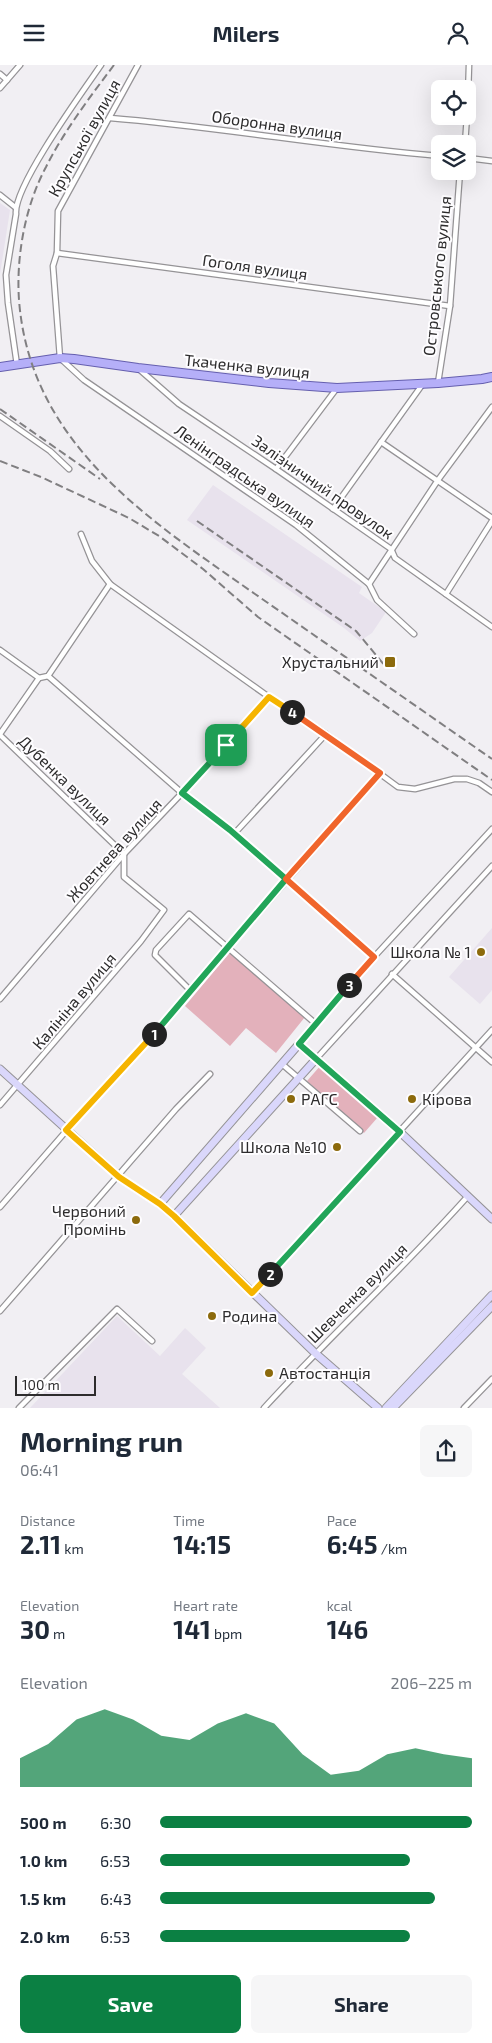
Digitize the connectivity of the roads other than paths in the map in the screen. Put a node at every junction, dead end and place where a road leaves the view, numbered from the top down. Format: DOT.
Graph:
graph roads {
  1 [pos="20,65"];
  2 [pos="101,65"];
  3 [pos="138,65"];
  4 [pos="469,65"];
  5 [pos="0,74"];
  6 [pos="7,80"];
  7 [pos="469,80"];
  8 [pos="0,88"];
  9 [pos="110,118"];
  10 [pos="431,155"];
  11 [pos="476,159"];
  12 [pos="492,161"];
  13 [pos="459,180"];
  14 [pos="0,195"];
  15 [pos="15,207"];
  16 [pos="57,253"];
  17 [pos="450,306"];
  18 [pos="60,358"];
  19 [pos="17,366"];
  20 [pos="0,367"];
  21 [pos="138,368"];
  22 [pos="492,377"];
  23 [pos="438,383"];
  24 [pos="423,384"];
  25 [pos="337,388"];
  26 [pos="492,407"];
  27 [pos="0,416"];
  28 [pos="381,442"];
  29 [pos="69,469"];
  30 [pos="276,469"];
  31 [pos="438,480"];
  32 [pos="333,509"];
  33 [pos="492,519"];
  34 [pos="81,534"];
  35 [pos="390,549"];
  36 [pos="110,584"];
  37 [pos="369,584"];
  38 [pos="446,594"];
  39 [pos="492,627"];
  40 [pos="414,635"];
  41 [pos="0,650"];
  42 [pos="48,676"];
  43 [pos="39,678"];
  44 [pos="269,697"];
  45 [pos="326,734"];
  46 [pos="0,735"];
  47 [pos="380,773"];
  48 [pos="492,792"];
  49 [pos="182,793"];
  50 [pos="492,829"];
  51 [pos="234,834"];
  52 [pos="124,854"];
  53 [pos="492,866"];
  54 [pos="286,879"];
  55 [pos="229,948"];
  56 [pos="374,957"];
  57 [pos="392,974"];
  58 [pos="191,991"];
  59 [pos="0,999"];
  60 [pos="316,1024"];
  61 [pos="492,1030"];
  62 [pos="299,1044"];
  63 [pos="476,1048"];
  64 [pos="316,1059"];
  65 [pos="492,1062"];
  66 [pos="282,1064"];
  67 [pos="0,1069"];
  68 [pos="210,1074"];
  69 [pos="299,1079"];
  70 [pos="18,1085"];
  71 [pos="0,1105"];
  72 [pos="66,1130"];
  73 [pos="360,1131"];
  74 [pos="400,1132"];
  75 [pos="119,1177"];
  76 [pos="468,1196"];
  77 [pos="160,1204"];
  78 [pos="0,1207"];
  79 [pos="174,1216"];
  80 [pos="492,1219"];
  81 [pos="252,1293"];
  82 [pos="492,1295"];
  83 [pos="492,1306"];
  84 [pos="0,1311"];
  85 [pos="152,1341"];
  86 [pos="315,1353"];
  87 [pos="492,1379"];
  88 [pos="19,1408"];
  89 [pos="264,1408"];
  90 [pos="378,1408"];
  91 [pos="386,1408"];
  92 [pos="393,1408"];
  93 [pos="464,1408"];
  1 -- 6 [label="street"];
  2 -- 15 [label="street"];
  3 -- 9 [label="street, Крупської вулиця"];
  4 -- 7 [label="street"];
  5 -- 6 [label="street"];
  6 -- 8 [label="street"];
  9 -- 10 [label="street, Оборонна вулиця"];
  9 -- 16 [label="street, Крупської вулиця"];
  11 -- 12 [label="street"];
  13 -- 17 [label="street, Островського вулиця"];
  14 -- 15 [label="street"];
  15 -- 19 [label="street"];
  16 -- 17 [label="street, Гоголя вулиця"];
  16 -- 18 [label="street, Крупської вулиця"];
  17 -- 23 [label="street, Островського вулиця"];
  18 -- 19 [label="main road, Ткаченка вулиця"];
  18 -- 21 [label="main road, Ткаченка вулиця"];
  18 -- 37 [label="street, Ленінградська вулиця"];
  19 -- 20 [label="main road, Ткаченка вулиця"];
  21 -- 25 [label="main road, Ткаченка вулиця"];
  21 -- 30 [label="street, Залізничний провулок"];
  22 -- 23 [label="main road, Ткаченка вулиця"];
  23 -- 24 [label="main road, Ткаченка вулиця"];
  24 -- 25 [label="main road, Ткаченка вулиця"];
  24 -- 28 [label="street"];
  25 -- 30 [label="street"];
  26 -- 31 [label="street"];
  27 -- 29 [label="street"];
  28 -- 31 [label="street"];
  28 -- 32 [label="street"];
  30 -- 32 [label="street, Залізничний провулок"];
  31 -- 33 [label="street"];
  31 -- 35 [label="street"];
  32 -- 35 [label="street, Залізничний провулок"];
  33 -- 38 [label="street"];
  34 -- 36 [label="street"];
  35 -- 37 [label="street"];
  35 -- 38 [label="street, Залізничний провулок"];
  36 -- 42 [label="street"];
  36 -- 44 [label="street"];
  37 -- 40 [label="street, Ленінградська вулиця"];
  38 -- 39 [label="street, Залізничний провулок"];
  41 -- 43 [label="street"];
  42 -- 43 [label="street"];
  42 -- 49 [label="street"];
  43 -- 46 [label="street"];
  44 -- 45 [label="street"];
  44 -- 49 [label="street, Жовтнева вулиця"];
  45 -- 47 [label="street"];
  45 -- 51 [label="street"];
  46 -- 52 [label="street, Дубенка вулиця"];
  47 -- 48 [label="street"];
  47 -- 54 [label="street"];
  49 -- 51 [label="street"];
  49 -- 52 [label="street, Жовтнева вулиця"];
  50 -- 56 [label="street"];
  51 -- 54 [label="street"];
  52 -- 59 [label="street, Жовтнева вулиця"];
  52 -- 70 [label="street, Калініна вулиця"];
  53 -- 57 [label="street"];
  54 -- 55 [label="street"];
  54 -- 56 [label="street"];
  55 -- 58 [label="street"];
  55 -- 58 [label="street"];
  55 -- 60 [label="street"];
  56 -- 60 [label="street"];
  57 -- 63 [label="street"];
  57 -- 64 [label="street"];
  58 -- 72 [label="street"];
  60 -- 62 [label="street"];
  61 -- 63 [label="street"];
  62 -- 64 [label="street"];
  62 -- 66 [label="street"];
  63 -- 65 [label="street"];
  63 -- 74 [label="street"];
  64 -- 69 [label="street"];
  64 -- 74 [label="street"];
  66 -- 69 [label="street"];
  66 -- 77 [label="street"];
  67 -- 70 [label="street"];
  68 -- 75 [label="street"];
  69 -- 73 [label="street"];
  69 -- 79 [label="street"];
  70 -- 71 [label="street, Калініна вулиця"];
  70 -- 72 [label="street"];
  72 -- 75 [label="street"];
  72 -- 78 [label="street"];
  74 -- 76 [label="street"];
  74 -- 81 [label="street"];
  75 -- 77 [label="street"];
  75 -- 84 [label="street"];
  76 -- 80 [label="street"];
  76 -- 86 [label="street, Шевченка вулиця"];
  77 -- 79 [label="street"];
  79 -- 81 [label="street"];
  81 -- 86 [label="street"];
  82 -- 91 [label="street"];
  83 -- 92 [label="street"];
  85 -- 88 [label="street"];
  86 -- 89 [label="street, Шевченка вулиця"];
  86 -- 90 [label="street"];
  87 -- 93 [label="street"];
}
